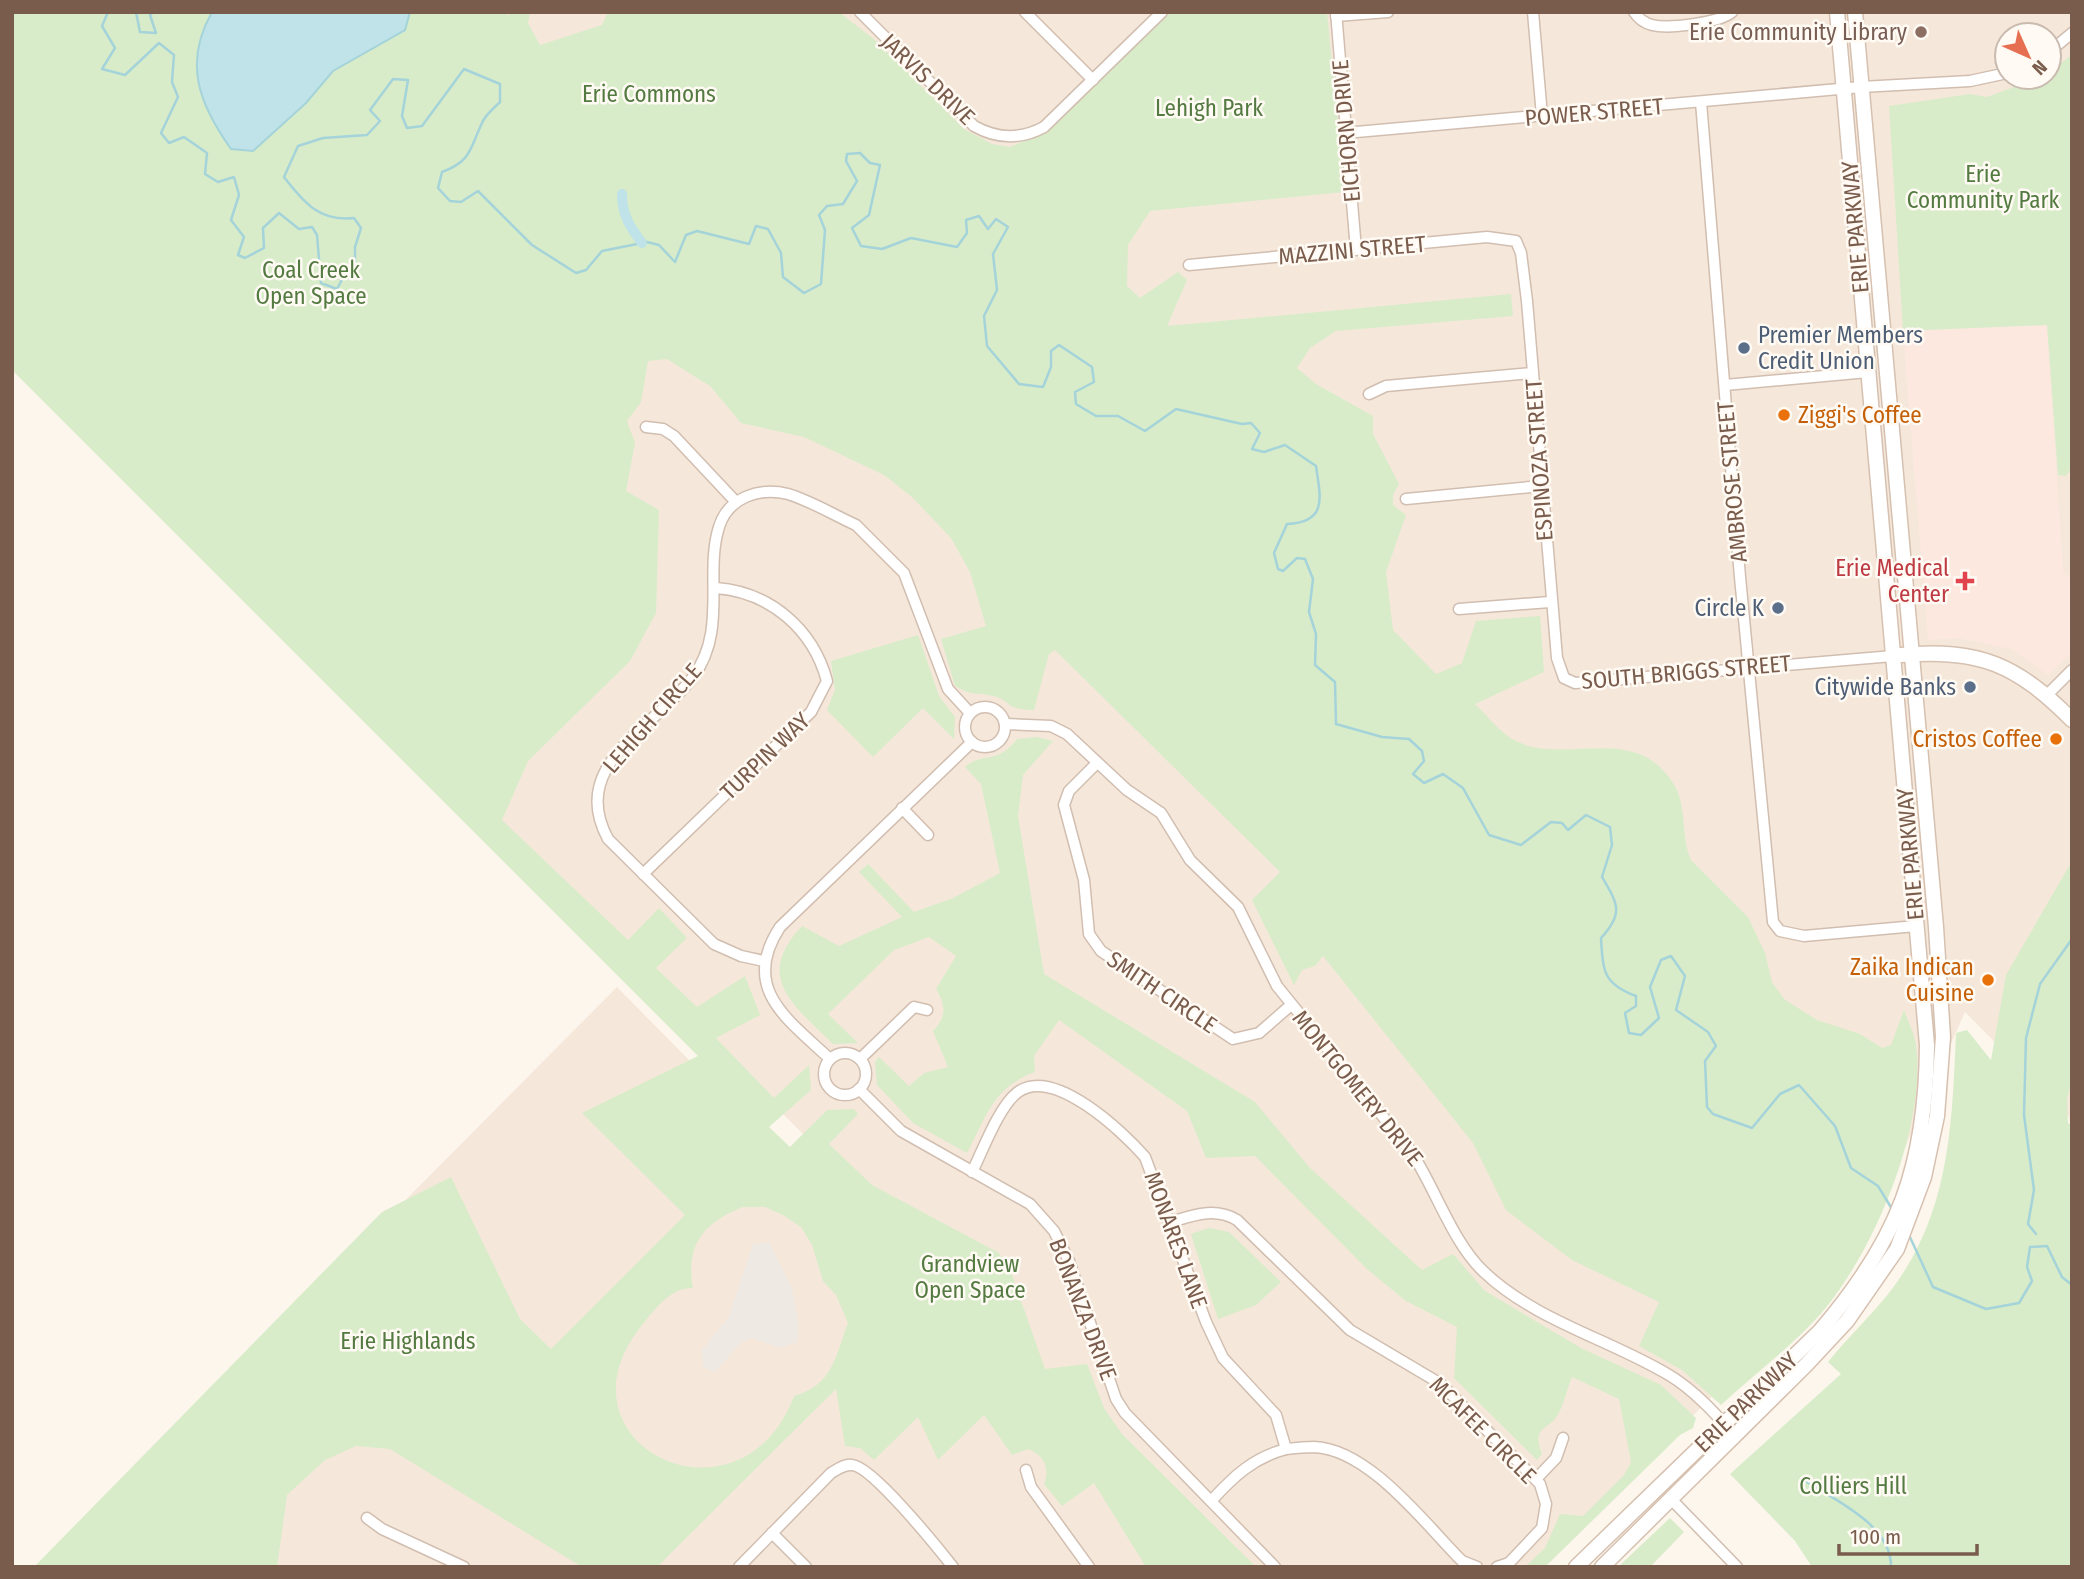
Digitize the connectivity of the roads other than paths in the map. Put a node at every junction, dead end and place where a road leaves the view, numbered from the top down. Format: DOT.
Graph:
graph roads {
  1 [pos="860,12"];
  2 [pos="1025,12"];
  3 [pos="1162,12"];
  4 [pos="1388,12"];
  5 [pos="1533,12"];
  6 [pos="1634,12"];
  7 [pos="1732,12"];
  8 [pos="1837,12"];
  9 [pos="1855,12"];
  10 [pos="1336,14"];
  11 [pos="1993,76"];
  12 [pos="1093,80"];
  13 [pos="1861,87"];
  14 [pos="1844,89"];
  15 [pos="1701,102"];
  16 [pos="1542,116"];
  17 [pos="1345,133"];
  18 [pos="1516,241"];
  19 [pos="1356,250"];
  20 [pos="1189,265"];
  21 [pos="1868,372"];
  22 [pos="1532,373"];
  23 [pos="1725,385"];
  24 [pos="1369,394"];
  25 [pos="646,427"];
  26 [pos="1541,486"];
  27 [pos="1406,499"];
  28 [pos="736,502"];
  29 [pos="716,588"];
  30 [pos="1550,602"];
  31 [pos="1459,608"];
  32 [pos="1910,654"];
  33 [pos="1893,656"];
  34 [pos="1750,670"];
  35 [pos="2072,670"];
  36 [pos="1564,678"];
  37 [pos="2047,695"];
  38 [pos="970,713"];
  39 [pos="2072,720"];
  40 [pos="1005,724"];
  41 [pos="972,742"];
  42 [pos="1097,763"];
  43 [pos="900,810"];
  44 [pos="928,835"];
  45 [pos="643,874"];
  46 [pos="1916,926"];
  47 [pos="764,961"];
  48 [pos="1292,1005"];
  49 [pos="926,1010"];
  50 [pos="830,1059"];
  51 [pos="860,1059"];
  52 [pos="859,1089"];
  53 [pos="972,1172"];
  54 [pos="1171,1222"];
  55 [pos="1874,1273"];
  56 [pos="1724,1423"];
  57 [pos="1735,1436"];
  58 [pos="1563,1438"];
  59 [pos="1286,1449"];
  60 [pos="1026,1470"];
  61 [pos="1536,1479"];
  62 [pos="1671,1499"];
  63 [pos="1212,1500"];
  64 [pos="367,1518"];
  65 [pos="772,1533"];
  66 [pos="464,1567"];
  67 [pos="739,1567"];
  68 [pos="806,1567"];
  69 [pos="953,1567"];
  70 [pos="1089,1567"];
  71 [pos="1275,1567"];
  72 [pos="1477,1567"];
  73 [pos="1497,1567"];
  74 [pos="1576,1567"];
  75 [pos="1602,1567"];
  76 [pos="1737,1567"];
  1 -- 12 [label="street, JARVIS DRIVE"];
  2 -- 12 [label="street"];
  3 -- 12 [label="street, JARVIS DRIVE"];
  4 -- 10 [label="street"];
  5 -- 16 [label="street"];
  6 -- 7 [label="street"];
  8 -- 14 [label="main road, ERIE PARKWAY"];
  9 -- 13 [label="main road, ERIE PARKWAY"];
  10 -- 17 [label="street, EICHORN DRIVE"];
  11 -- 13 [label="street, POWER STREET"];
  13 -- 14 [label="street, POWER STREET"];
  13 -- 32 [label="main road, ERIE PARKWAY"];
  14 -- 15 [label="street, POWER STREET"];
  14 -- 21 [label="main road, ERIE PARKWAY"];
  15 -- 16 [label="street, POWER STREET"];
  15 -- 23 [label="street, AMBROSE STREET"];
  16 -- 17 [label="street, POWER STREET"];
  17 -- 19 [label="street, EICHORN DRIVE"];
  18 -- 19 [label="street, MAZZINI STREET"];
  18 -- 22 [label="street, ESPINOZA STREET"];
  19 -- 20 [label="street, MAZZINI STREET"];
  21 -- 23 [label="street"];
  21 -- 33 [label="main road, ERIE PARKWAY"];
  22 -- 24 [label="street"];
  22 -- 26 [label="street, ESPINOZA STREET"];
  23 -- 34 [label="street, AMBROSE STREET"];
  25 -- 28 [label="street"];
  26 -- 27 [label="street"];
  26 -- 30 [label="street, ESPINOZA STREET"];
  28 -- 29 [label="street, LEHIGH CIRCLE"];
  28 -- 38 [label="street"];
  29 -- 45 [label="street, LEHIGH CIRCLE"];
  29 -- 45 [label="street, TURPIN WAY"];
  30 -- 31 [label="street"];
  30 -- 36 [label="street, ESPINOZA STREET"];
  32 -- 33 [label="main road"];
  32 -- 37 [label="main road"];
  32 -- 55 [label="main road, ERIE PARKWAY"];
  33 -- 34 [label="street, SOUTH BRIGGS STREET"];
  33 -- 46 [label="main road, ERIE PARKWAY"];
  34 -- 36 [label="street, SOUTH BRIGGS STREET"];
  34 -- 46 [label="street, AMBROSE STREET"];
  35 -- 37 [label="street"];
  37 -- 39 [label="main road"];
  38 -- 40 [label="street"];
  38 -- 41 [label="street"];
  40 -- 41 [label="street"];
  40 -- 42 [label="street, MONTGOMERY DRIVE"];
  41 -- 43 [label="street"];
  42 -- 48 [label="street, MONTGOMERY DRIVE"];
  42 -- 48 [label="street, SMITH CIRCLE"];
  43 -- 44 [label="street"];
  43 -- 47 [label="street"];
  45 -- 47 [label="street, LEHIGH CIRCLE"];
  46 -- 55 [label="main road, ERIE PARKWAY"];
  47 -- 50 [label="street"];
  48 -- 56 [label="street, MONTGOMERY DRIVE"];
  49 -- 51 [label="street"];
  50 -- 51 [label="street"];
  50 -- 52 [label="street"];
  51 -- 52 [label="street"];
  52 -- 53 [label="street, BONANZA DRIVE"];
  53 -- 54 [label="street, MONARES LANE"];
  53 -- 63 [label="street, BONANZA DRIVE"];
  54 -- 59 [label="street, MONARES LANE"];
  54 -- 61 [label="street, MCAFEE CIRCLE"];
  55 -- 56 [label="main road, ERIE PARKWAY"];
  55 -- 57 [label="main road, ERIE PARKWAY"];
  56 -- 57 [label="street, MONTGOMERY DRIVE"];
  56 -- 74 [label="main road, ERIE PARKWAY"];
  57 -- 62 [label="main road, ERIE PARKWAY"];
  58 -- 61 [label="street"];
  59 -- 63 [label="street"];
  59 -- 72 [label="street"];
  60 -- 70 [label="street"];
  61 -- 73 [label="street, MCAFEE CIRCLE"];
  62 -- 75 [label="main road, ERIE PARKWAY"];
  62 -- 76 [label="street"];
  63 -- 71 [label="street, BONANZA DRIVE"];
  64 -- 66 [label="street"];
  65 -- 67 [label="street"];
  65 -- 68 [label="street"];
  65 -- 69 [label="street"];
}
